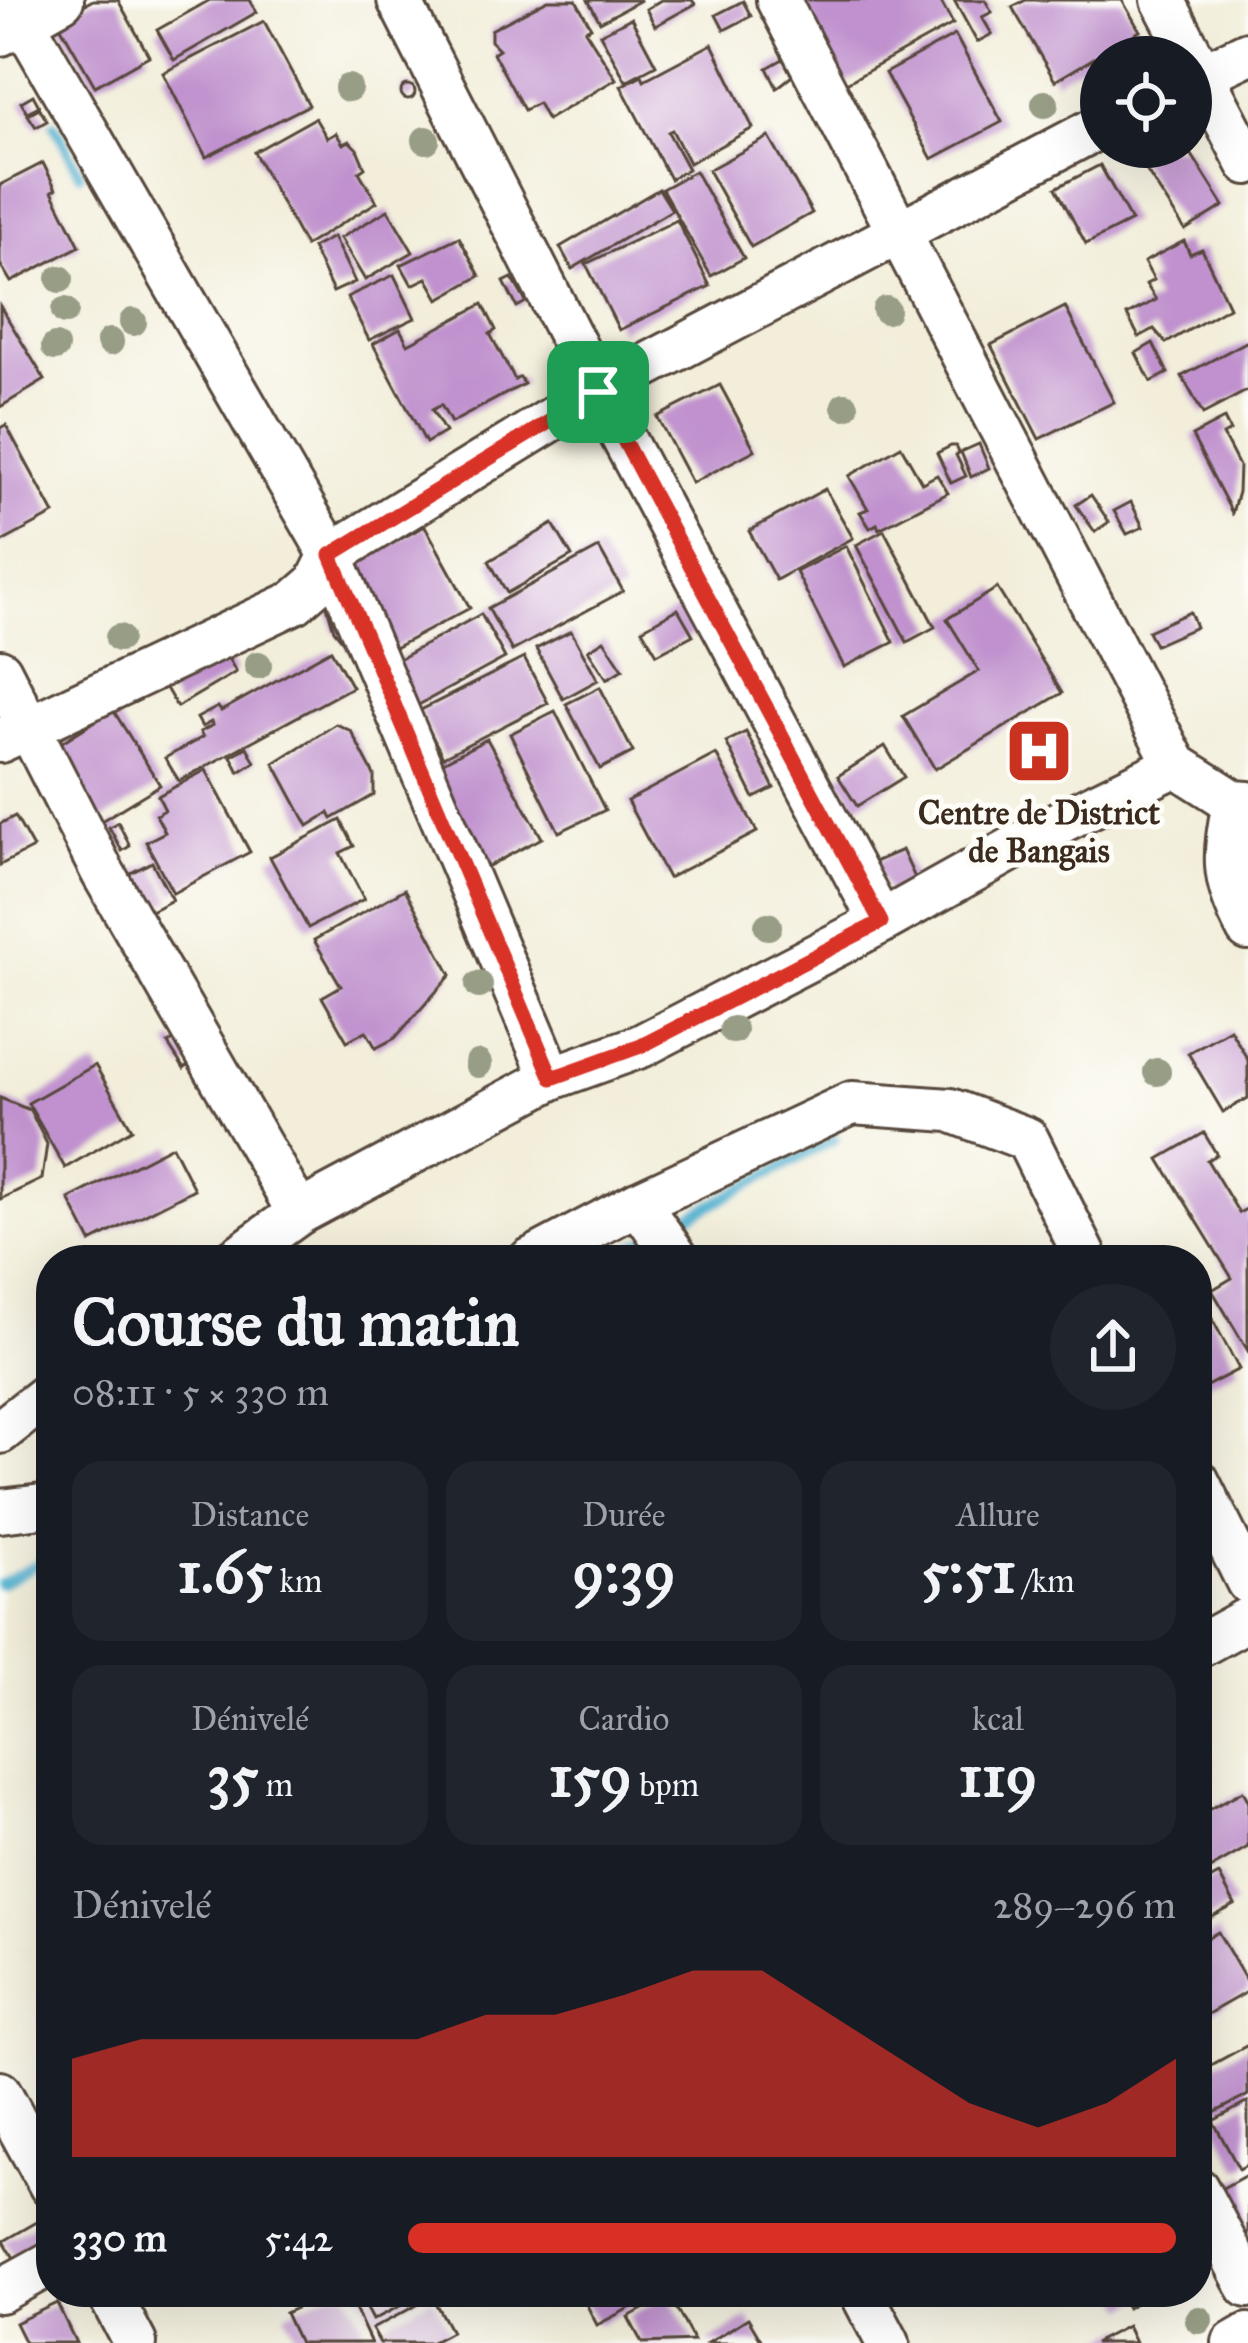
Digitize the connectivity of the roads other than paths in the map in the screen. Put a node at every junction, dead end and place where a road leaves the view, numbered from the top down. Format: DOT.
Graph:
graph roads {
  1 [pos="62,0"];
  2 [pos="399,0"];
  3 [pos="778,0"];
  4 [pos="1163,0"];
  5 [pos="12,19"];
  6 [pos="1179,36"];
  7 [pos="1248,52"];
  8 [pos="1212,70"];
  9 [pos="1212,102"];
  10 [pos="1080,137"];
  11 [pos="1248,163"];
  12 [pos="896,231"];
  13 [pos="598,392"];
  14 [pos="331,555"];
  15 [pos="0,671"];
  16 [pos="15,734"];
  17 [pos="1176,765"];
  18 [pos="1241,802"];
  19 [pos="881,922"];
  20 [pos="1248,929"];
  21 [pos="552,1078"];
  22 [pos="638,1202"];
  23 [pos="299,1213"];
  24 [pos="255,1245"];
  25 [pos="558,1245"];
  26 [pos="668,1245"];
  27 [pos="1080,1245"];
  28 [pos="36,1400"];
  29 [pos="4,1417"];
  30 [pos="36,1507"];
  31 [pos="1212,1510"];
  32 [pos="0,1511"];
  33 [pos="1248,1582"];
  34 [pos="1248,1619"];
  35 [pos="1212,1639"];
  36 [pos="0,2093"];
  37 [pos="36,2159"];
  38 [pos="1212,2218"];
  39 [pos="36,2271"];
  40 [pos="1248,2287"];
  41 [pos="0,2290"];
  42 [pos="116,2307"];
  43 [pos="869,2307"];
  44 [pos="1248,2335"];
  45 [pos="135,2343"];
  46 [pos="888,2343"];
  47 [pos="1234,2343"];
  1 -- 5 [label="street"];
  2 -- 13 [label="street"];
  3 -- 12 [label="street"];
  4 -- 6 [label="street"];
  5 -- 14 [label="street"];
  7 -- 8 [label="street"];
  9 -- 11 [label="street"];
  10 -- 12 [label="street"];
  12 -- 13 [label="street"];
  12 -- 17 [label="street"];
  13 -- 14 [label="street"];
  13 -- 19 [label="street"];
  14 -- 16 [label="street"];
  14 -- 21 [label="street"];
  15 -- 16 [label="street"];
  16 -- 23 [label="street"];
  17 -- 18 [label="street"];
  17 -- 19 [label="street"];
  18 -- 20 [label="street"];
  19 -- 21 [label="street"];
  21 -- 23 [label="street"];
  22 -- 25 [label="street"];
  22 -- 26 [label="street"];
  22 -- 27 [label="street"];
  23 -- 24 [label="street"];
  28 -- 29 [label="street"];
  30 -- 32 [label="street"];
  31 -- 33 [label="street"];
  34 -- 35 [label="street"];
  36 -- 37 [label="street"];
  38 -- 40 [label="street"];
  39 -- 41 [label="street"];
  42 -- 45 [label="street"];
  43 -- 46 [label="street"];
  44 -- 47 [label="street"];
}
